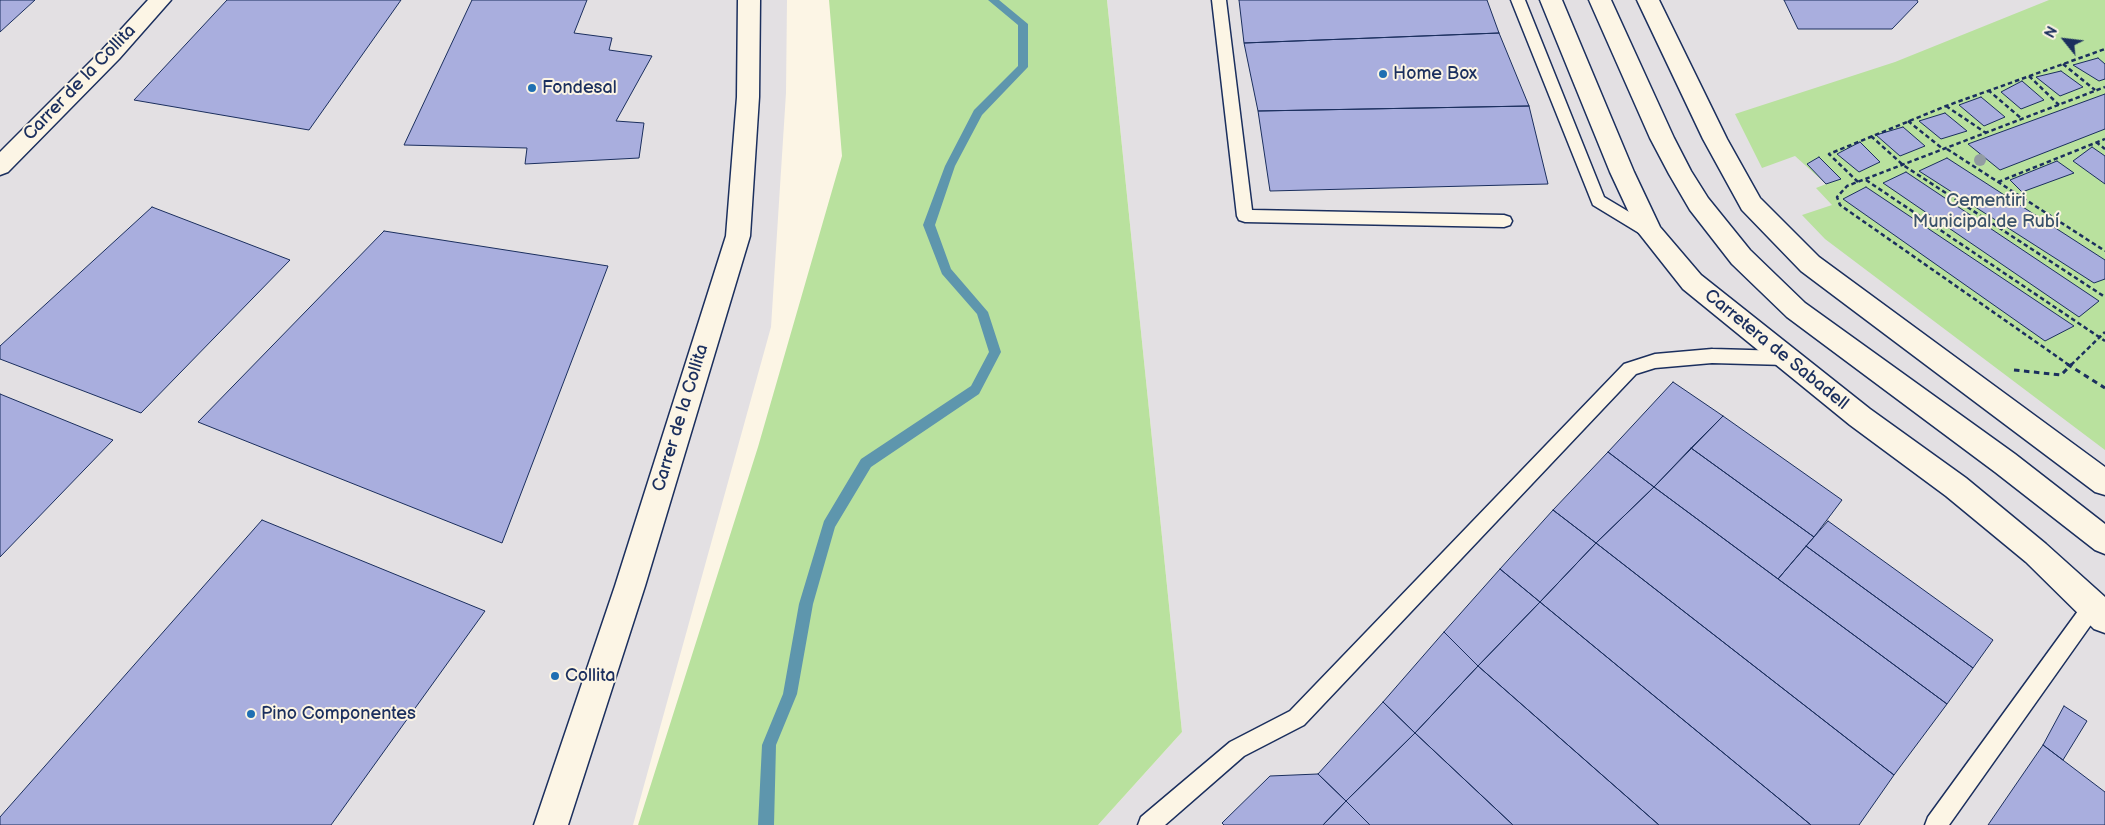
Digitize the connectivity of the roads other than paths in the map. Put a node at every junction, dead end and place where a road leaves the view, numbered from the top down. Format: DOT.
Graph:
graph roads {
  1 [pos="160,0"];
  2 [pos="749,0"];
  3 [pos="1219,0"];
  4 [pos="1518,0"];
  5 [pos="1551,0"];
  6 [pos="1600,0"];
  7 [pos="1648,0"];
  8 [pos="0,166"];
  9 [pos="1504,221"];
  10 [pos="1650,232"];
  11 [pos="1786,358"];
  12 [pos="2105,484"];
  13 [pos="2105,541"];
  14 [pos="2099,612"];
  15 [pos="551,825"];
  16 [pos="1149,825"];
  17 [pos="1936,825"];
  1 -- 8 [label="street, Carrer de la Collita"];
  2 -- 15 [label="street, Carrer de la Collita"];
  3 -- 9 [label="lane"];
  4 -- 10 [label="lane"];
  5 -- 10 [label="street, Carretera de Sabadell"];
  6 -- 13 [label="street"];
  7 -- 12 [label="street"];
  10 -- 11 [label="street, Carretera de Sabadell"];
  11 -- 14 [label="street, Carretera de Sabadell"];
  11 -- 16 [label="lane"];
  14 -- 17 [label="lane"];
}
